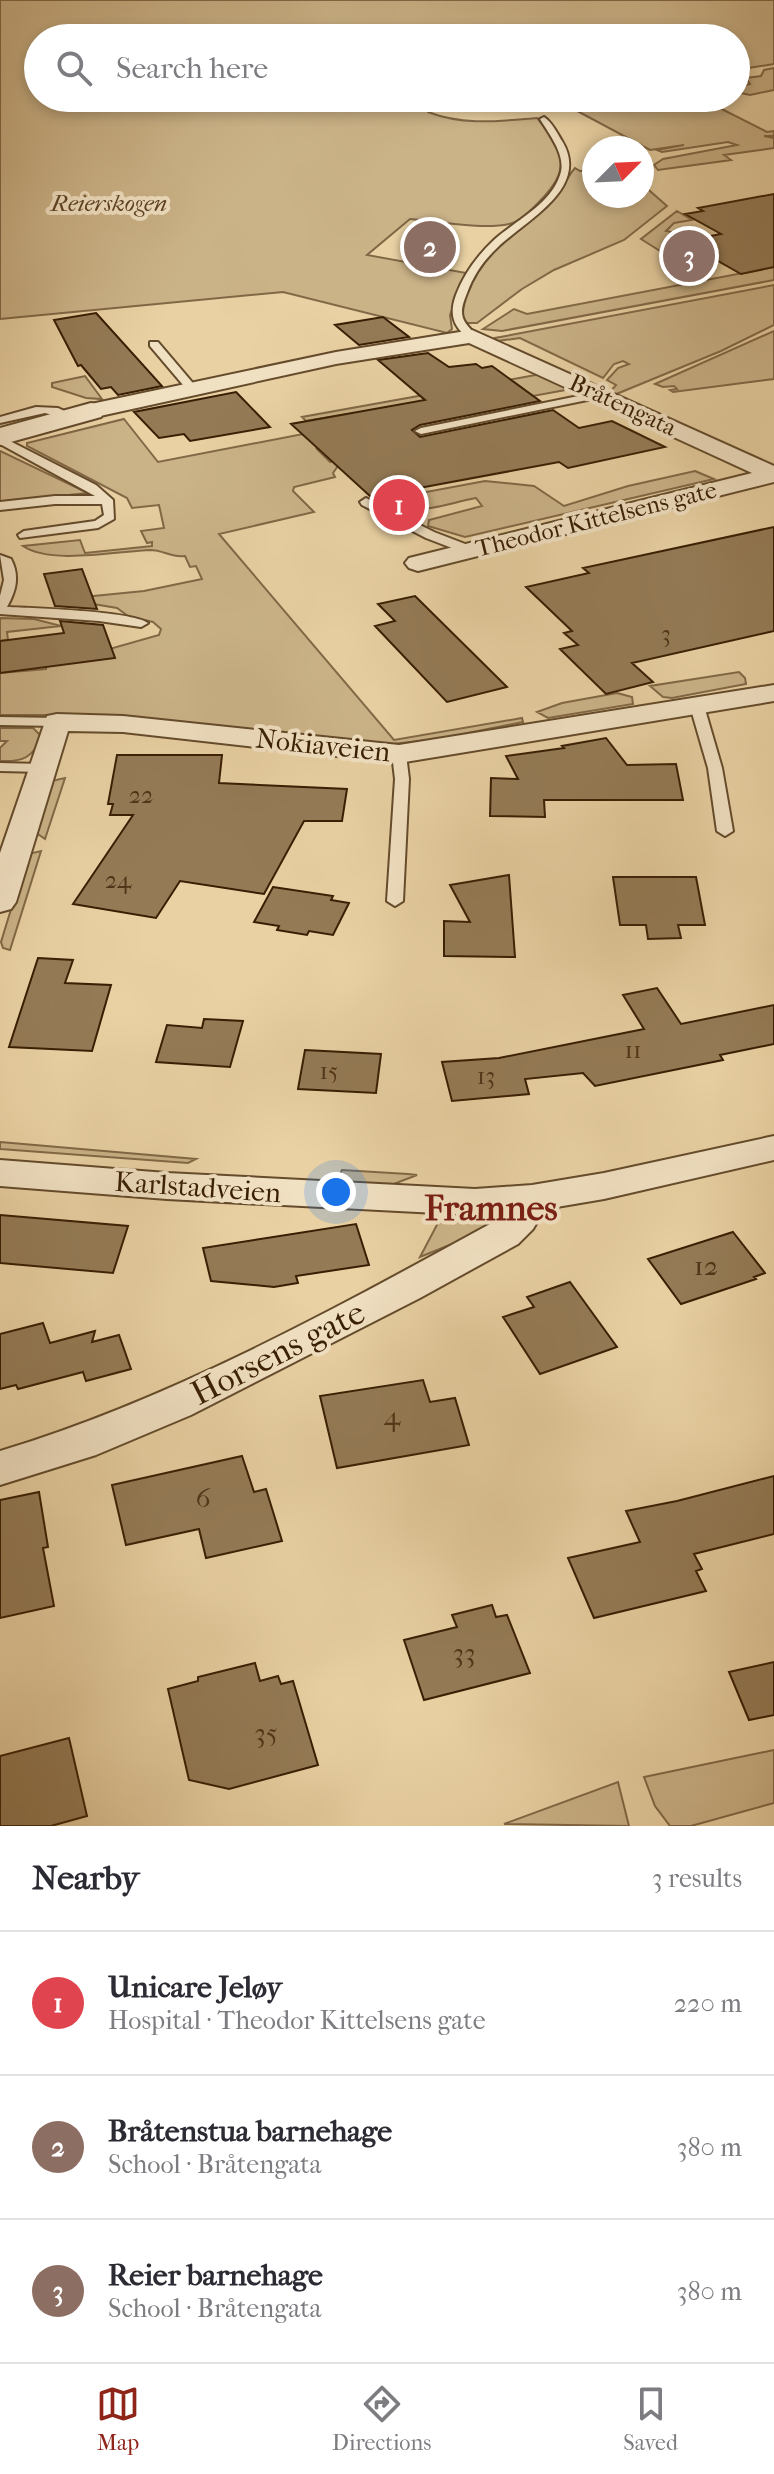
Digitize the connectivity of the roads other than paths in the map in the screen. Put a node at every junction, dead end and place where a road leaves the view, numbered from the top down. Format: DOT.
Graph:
graph roads {
  1 [pos="544,119"];
  2 [pos="472,336"];
  3 [pos="154,344"];
  4 [pos="193,390"];
  5 [pos="603,394"];
  6 [pos="81,414"];
  7 [pos="0,420"];
  8 [pos="421,431"];
  9 [pos="0,438"];
  10 [pos="774,475"];
  11 [pos="107,500"];
  12 [pos="366,502"];
  13 [pos="0,506"];
  14 [pos="24,535"];
  15 [pos="469,550"];
  16 [pos="0,559"];
  17 [pos="418,563"];
  18 [pos="0,609"];
  19 [pos="141,623"];
  20 [pos="774,693"];
  21 [pos="697,706"];
  22 [pos="0,721"];
  23 [pos="57,722"];
  24 [pos="399,754"];
  25 [pos="0,767"];
  26 [pos="42,768"];
  27 [pos="725,831"];
  28 [pos="395,901"];
  29 [pos="0,902"];
  30 [pos="774,1148"];
  31 [pos="0,1173"];
  32 [pos="532,1198"];
  33 [pos="0,1468"];
  1 -- 2 [label="lane"];
  2 -- 4 [label="street"];
  2 -- 5 [label="street, Bråtengata"];
  3 -- 4 [label="lane"];
  4 -- 6 [label="street"];
  5 -- 8 [label="lane"];
  5 -- 10 [label="street, Bråtengata"];
  6 -- 7 [label="lane"];
  6 -- 9 [label="street"];
  9 -- 11 [label="lane"];
  10 -- 15 [label="street, Theodor Kittelsens gate"];
  11 -- 13 [label="lane"];
  11 -- 14 [label="lane"];
  12 -- 15 [label="lane"];
  15 -- 17 [label="street, Theodor Kittelsens gate"];
  16 -- 18 [label="lane"];
  18 -- 19 [label="lane"];
  20 -- 21 [label="street, Nokiaveien"];
  21 -- 24 [label="street, Nokiaveien"];
  21 -- 27 [label="lane"];
  22 -- 23 [label="lane"];
  23 -- 24 [label="street, Nokiaveien"];
  23 -- 26 [label="street"];
  24 -- 28 [label="lane"];
  25 -- 26 [label="lane"];
  26 -- 29 [label="street"];
  30 -- 32 [label="street, Karlstadveien"];
  31 -- 32 [label="street, Karlstadveien"];
  32 -- 33 [label="street, Horsens gate"];
}
